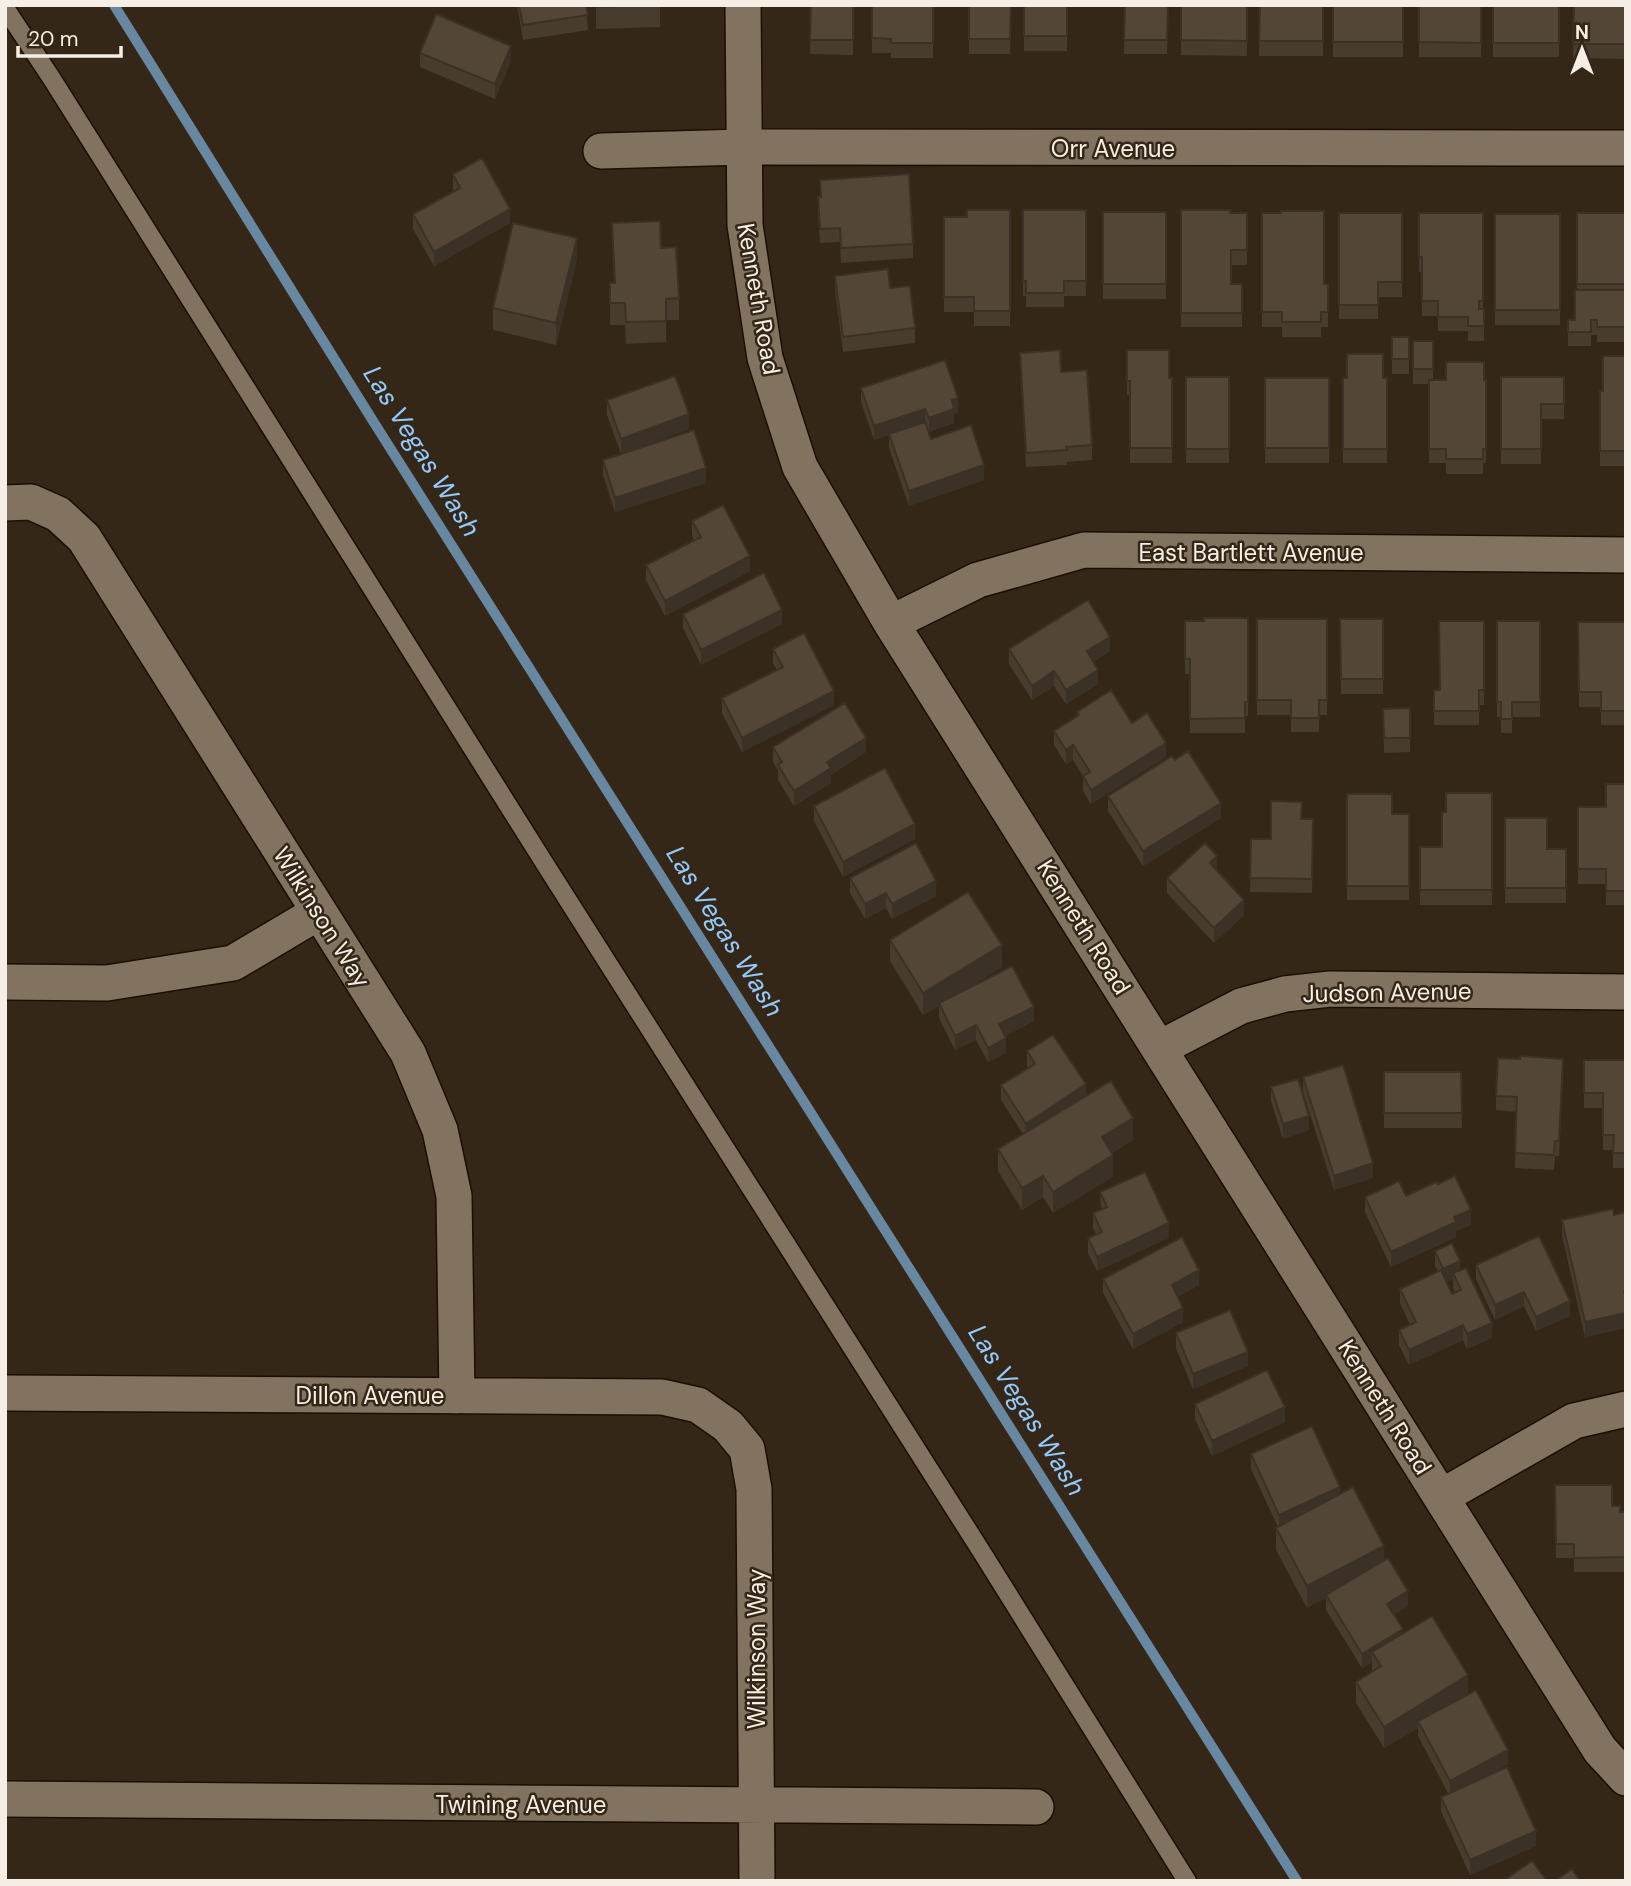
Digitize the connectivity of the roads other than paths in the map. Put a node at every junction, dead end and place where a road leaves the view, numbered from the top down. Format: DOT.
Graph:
graph roads {
  1 [pos="743,5"];
  2 [pos="5,8"];
  3 [pos="744,147"];
  4 [pos="1626,148"];
  5 [pos="601,151"];
  6 [pos="18,502"];
  7 [pos="1626,555"];
  8 [pos="891,623"];
  9 [pos="319,912"];
  10 [pos="5,982"];
  11 [pos="1626,992"];
  12 [pos="1160,1048"];
  13 [pos="5,1393"];
  14 [pos="457,1396"];
  15 [pos="1626,1409"];
  16 [pos="728,1426"];
  17 [pos="1441,1497"];
  18 [pos="1626,1778"];
  19 [pos="5,1799"];
  20 [pos="757,1805"];
  21 [pos="1036,1807"];
  22 [pos="757,1881"];
  23 [pos="1187,1881"];
  1 -- 3 [label="street, Kenneth Road"];
  2 -- 23 [label="lane"];
  3 -- 4 [label="street, Orr Avenue"];
  3 -- 5 [label="street, Orr Avenue"];
  3 -- 8 [label="street, Kenneth Road"];
  6 -- 9 [label="street, Wilkinson Way"];
  7 -- 8 [label="street, East Bartlett Avenue"];
  8 -- 12 [label="street, Kenneth Road"];
  9 -- 10 [label="street"];
  9 -- 14 [label="street, Wilkinson Way"];
  11 -- 12 [label="street, Judson Avenue"];
  12 -- 17 [label="street, Kenneth Road"];
  13 -- 14 [label="street, Dillon Avenue"];
  14 -- 16 [label="street, Dillon Avenue"];
  15 -- 17 [label="street"];
  16 -- 20 [label="street, Wilkinson Way"];
  17 -- 18 [label="street, Kenneth Road"];
  19 -- 20 [label="street, Twining Avenue"];
  20 -- 21 [label="street, Twining Avenue"];
  20 -- 22 [label="street, Wilkinson Way"];
}
